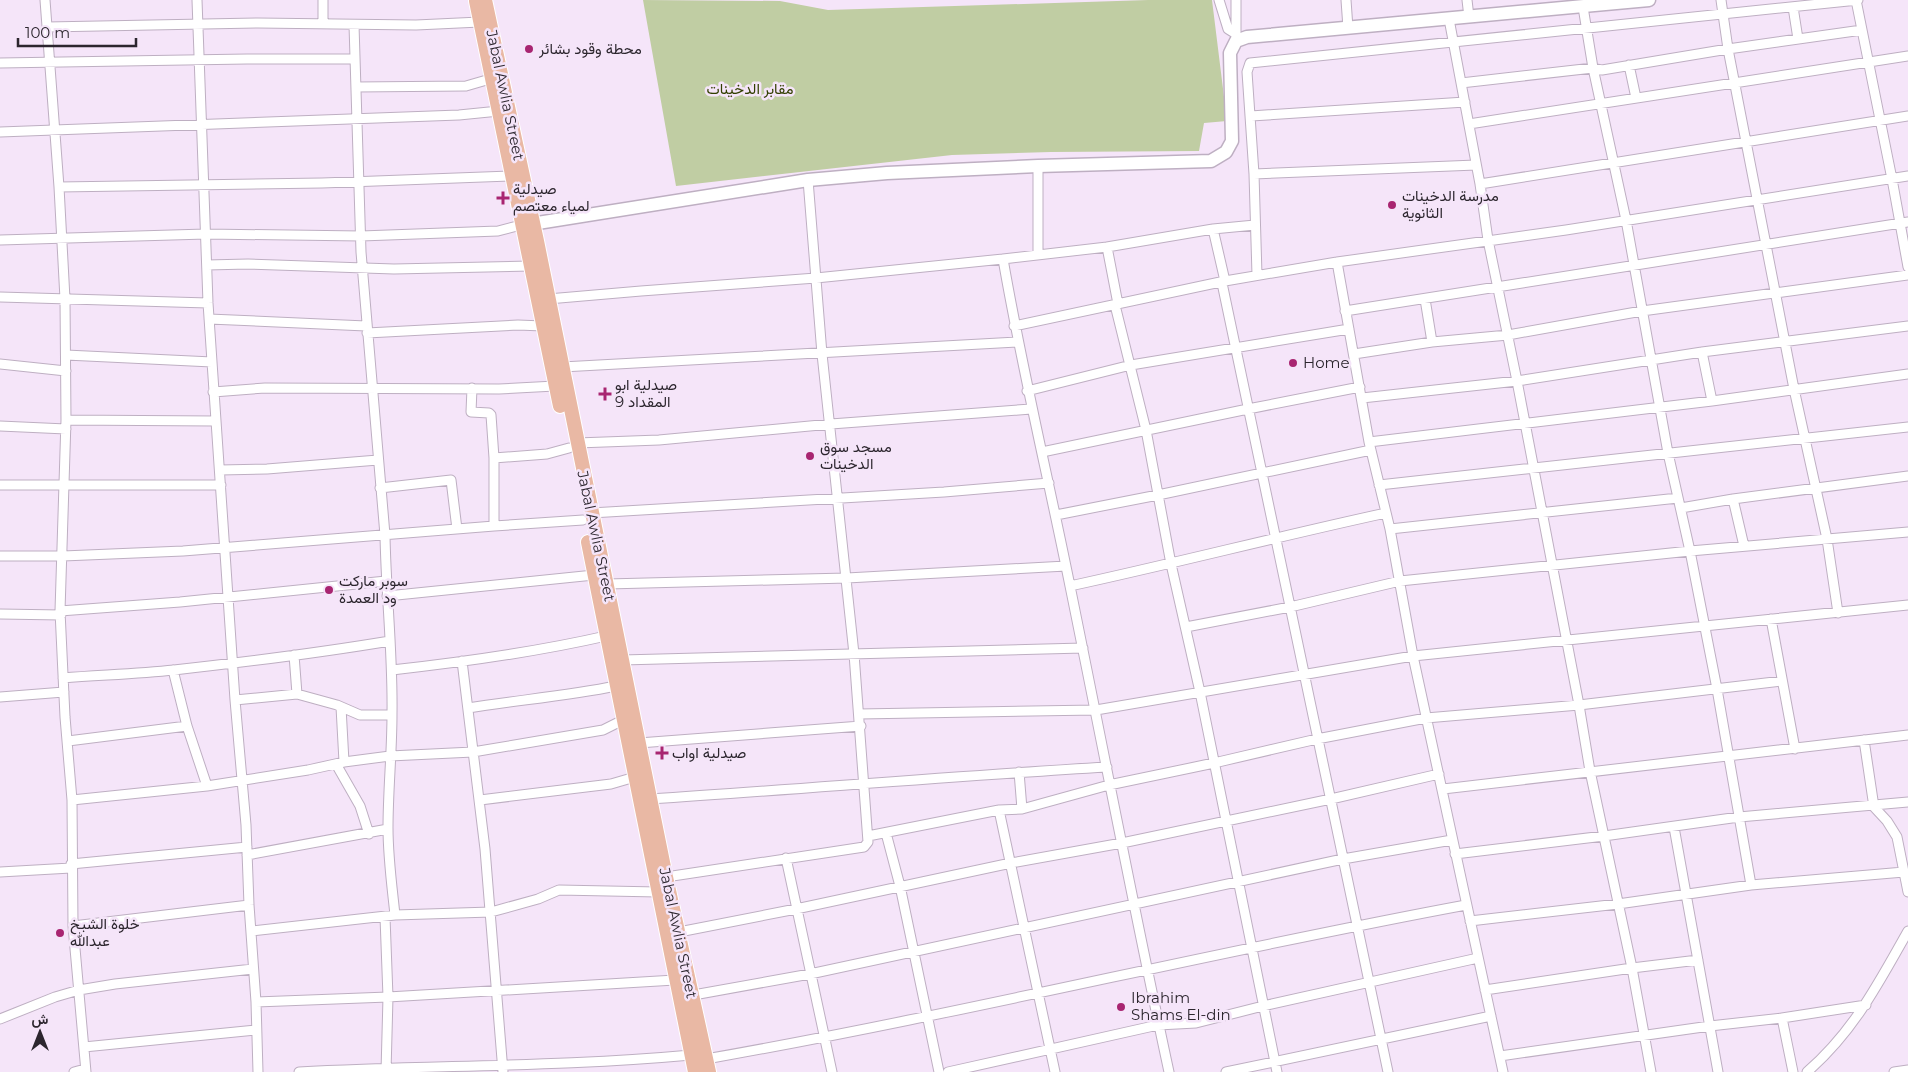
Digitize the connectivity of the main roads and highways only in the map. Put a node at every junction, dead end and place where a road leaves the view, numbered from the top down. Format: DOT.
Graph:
graph roads {
  1 [pos="476,0"];
  2 [pos="485,0"];
  3 [pos="497,77"];
  4 [pos="527,224"];
  5 [pos="573,446"];
  6 [pos="587,517"];
  7 [pos="607,612"];
  8 [pos="686,997"];
  9 [pos="707,1066"];
  10 [pos="695,1072"];
  1 -- 3 [label="main road, Jabal Awlia Street"];
  2 -- 3 [label="main road, Jabal Awlia Street"];
  3 -- 4 [label="main road, Jabal Awlia Street"];
  3 -- 4 [label="main road, Jabal Awlia Street"];
  4 -- 5 [label="main road, Jabal Awlia Street"];
  4 -- 5 [label="main road, Jabal Awlia Street"];
  5 -- 6 [label="main road, Jabal Awlia Street"];
  6 -- 7 [label="main road, Jabal Awlia Street"];
  6 -- 7 [label="main road, Jabal Awlia Street"];
  7 -- 8 [label="main road, Jabal Awlia Street"];
  7 -- 8 [label="main road, Jabal Awlia Street"];
  8 -- 9 [label="main road, Jabal Awlia Street"];
  8 -- 10 [label="main road, Jabal Awlia Street"];
}
